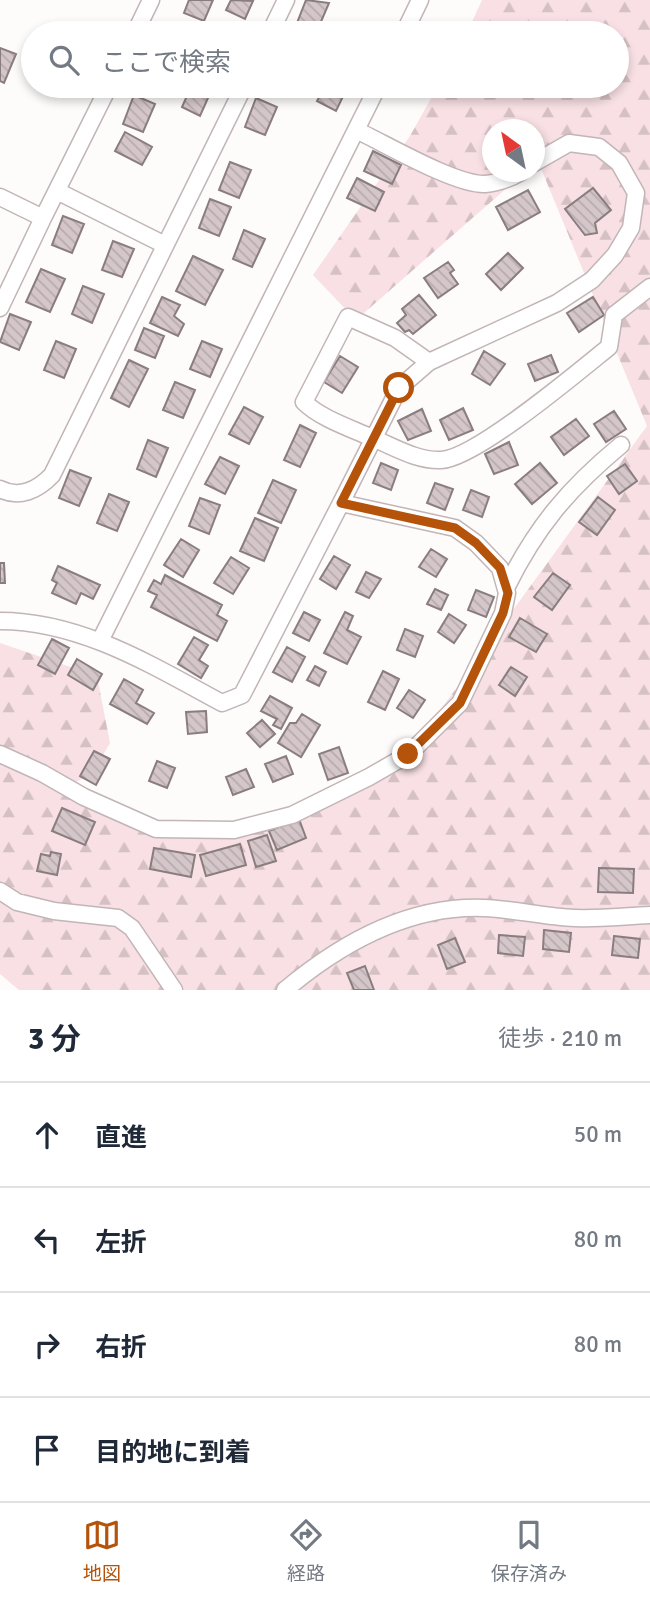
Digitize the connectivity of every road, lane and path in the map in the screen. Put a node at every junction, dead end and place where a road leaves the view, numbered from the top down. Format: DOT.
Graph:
graph roads {
  1 [pos="151,0"];
  2 [pos="286,0"];
  3 [pos="420,0"];
  4 [pos="141,21"];
  5 [pos="276,21"];
  6 [pos="410,21"];
  7 [pos="103,98"];
  8 [pos="238,98"];
  9 [pos="372,98"];
  10 [pos="356,130"];
  11 [pos="545,157"];
  12 [pos="482,182"];
  13 [pos="57,191"];
  14 [pos="0,197"];
  15 [pos="43,218"];
  16 [pos="165,246"];
  17 [pos="650,287"];
  18 [pos="0,309"];
  19 [pos="429,362"];
  20 [pos="372,437"];
  21 [pos="621,445"];
  22 [pos="0,489"];
  23 [pos="341,503"];
  24 [pos="506,588"];
  25 [pos="0,621"];
  26 [pos="100,641"];
  27 [pos="0,754"];
  28 [pos="0,891"];
  29 [pos="650,915"];
  30 [pos="174,990"];
  31 [pos="285,990"];
  1 -- 4 [label="street"];
  2 -- 5 [label="street"];
  3 -- 6 [label="street"];
  7 -- 13 [label="street"];
  8 -- 16 [label="street"];
  9 -- 10 [label="street"];
  10 -- 12 [label="street"];
  10 -- 26 [label="street"];
  11 -- 19 [label="street"];
  13 -- 15 [label="street"];
  13 -- 16 [label="street"];
  14 -- 15 [label="street"];
  15 -- 18 [label="street"];
  16 -- 22 [label="street"];
  17 -- 20 [label="street"];
  19 -- 20 [label="street"];
  19 -- 20 [label="street"];
  20 -- 23 [label="street"];
  21 -- 24 [label="street"];
  23 -- 24 [label="street"];
  23 -- 26 [label="street"];
  24 -- 27 [label="street"];
  25 -- 26 [label="street"];
  28 -- 30 [label="street"];
  29 -- 31 [label="street"];
}
